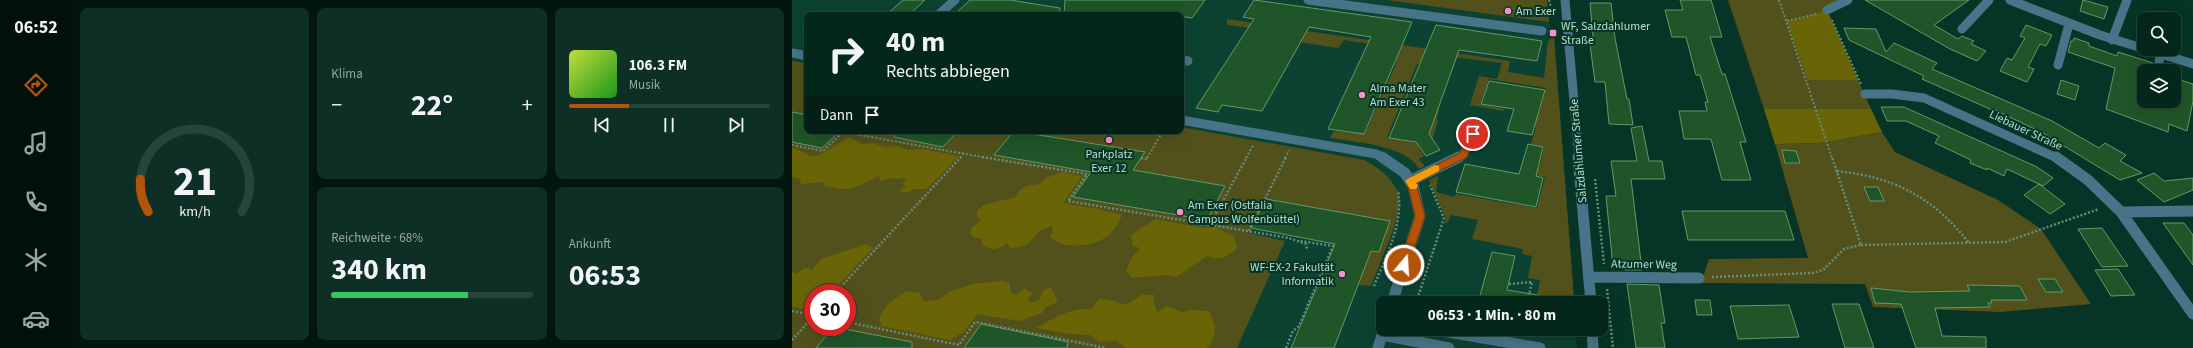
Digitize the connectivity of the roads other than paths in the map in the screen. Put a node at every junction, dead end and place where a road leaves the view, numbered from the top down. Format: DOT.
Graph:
graph roads {
  1 [pos="955,0"];
  2 [pos="1308,0"];
  3 [pos="1565,0"];
  4 [pos="1848,0"];
  5 [pos="1989,0"];
  6 [pos="2010,0"];
  7 [pos="2127,0"];
  8 [pos="1827,10"];
  9 [pos="941,12"];
  10 [pos="2069,24"];
  11 [pos="1962,29"];
  12 [pos="1542,31"];
  13 [pos="2112,40"];
  14 [pos="2137,48"];
  15 [pos="792,53"];
  16 [pos="804,55"];
  17 [pos="2164,56"];
  18 [pos="2193,64"];
  19 [pos="2058,65"];
  20 [pos="1865,94"];
  21 [pos="1184,120"];
  22 [pos="1473,134"];
  23 [pos="1410,181"];
  24 [pos="2118,208"];
  25 [pos="2193,211"];
  26 [pos="1589,277"];
  27 [pos="1699,278"];
  28 [pos="1394,296"];
  29 [pos="1590,296"];
  30 [pos="2193,314"];
  31 [pos="1382,336"];
  32 [pos="1400,336"];
  33 [pos="1471,336"];
  34 [pos="1592,336"];
  35 [pos="1378,348"];
  36 [pos="1449,348"];
  37 [pos="1540,348"];
  38 [pos="1593,348"];
  1 -- 9 [label="street"];
  2 -- 12 [label="street"];
  3 -- 26 [label="street, Salzdahlumer Straße"];
  4 -- 8 [label="street"];
  5 -- 11 [label="street"];
  6 -- 10 [label="street"];
  7 -- 13 [label="street"];
  10 -- 13 [label="street"];
  10 -- 19 [label="street"];
  13 -- 14 [label="street"];
  15 -- 16 [label="street"];
  17 -- 18 [label="street"];
  20 -- 24 [label="street, Liebauer Straße"];
  21 -- 23 [label="street"];
  22 -- 23 [label="street"];
  23 -- 28 [label="street"];
  24 -- 25 [label="street"];
  24 -- 30 [label="street, Liebauer Straße"];
  26 -- 27 [label="street, Atzumer Weg"];
  26 -- 29 [label="street, Salzdahlumer Straße"];
  31 -- 35 [label="street"];
  32 -- 36 [label="street"];
  33 -- 37 [label="street"];
  34 -- 38 [label="street"];
}
